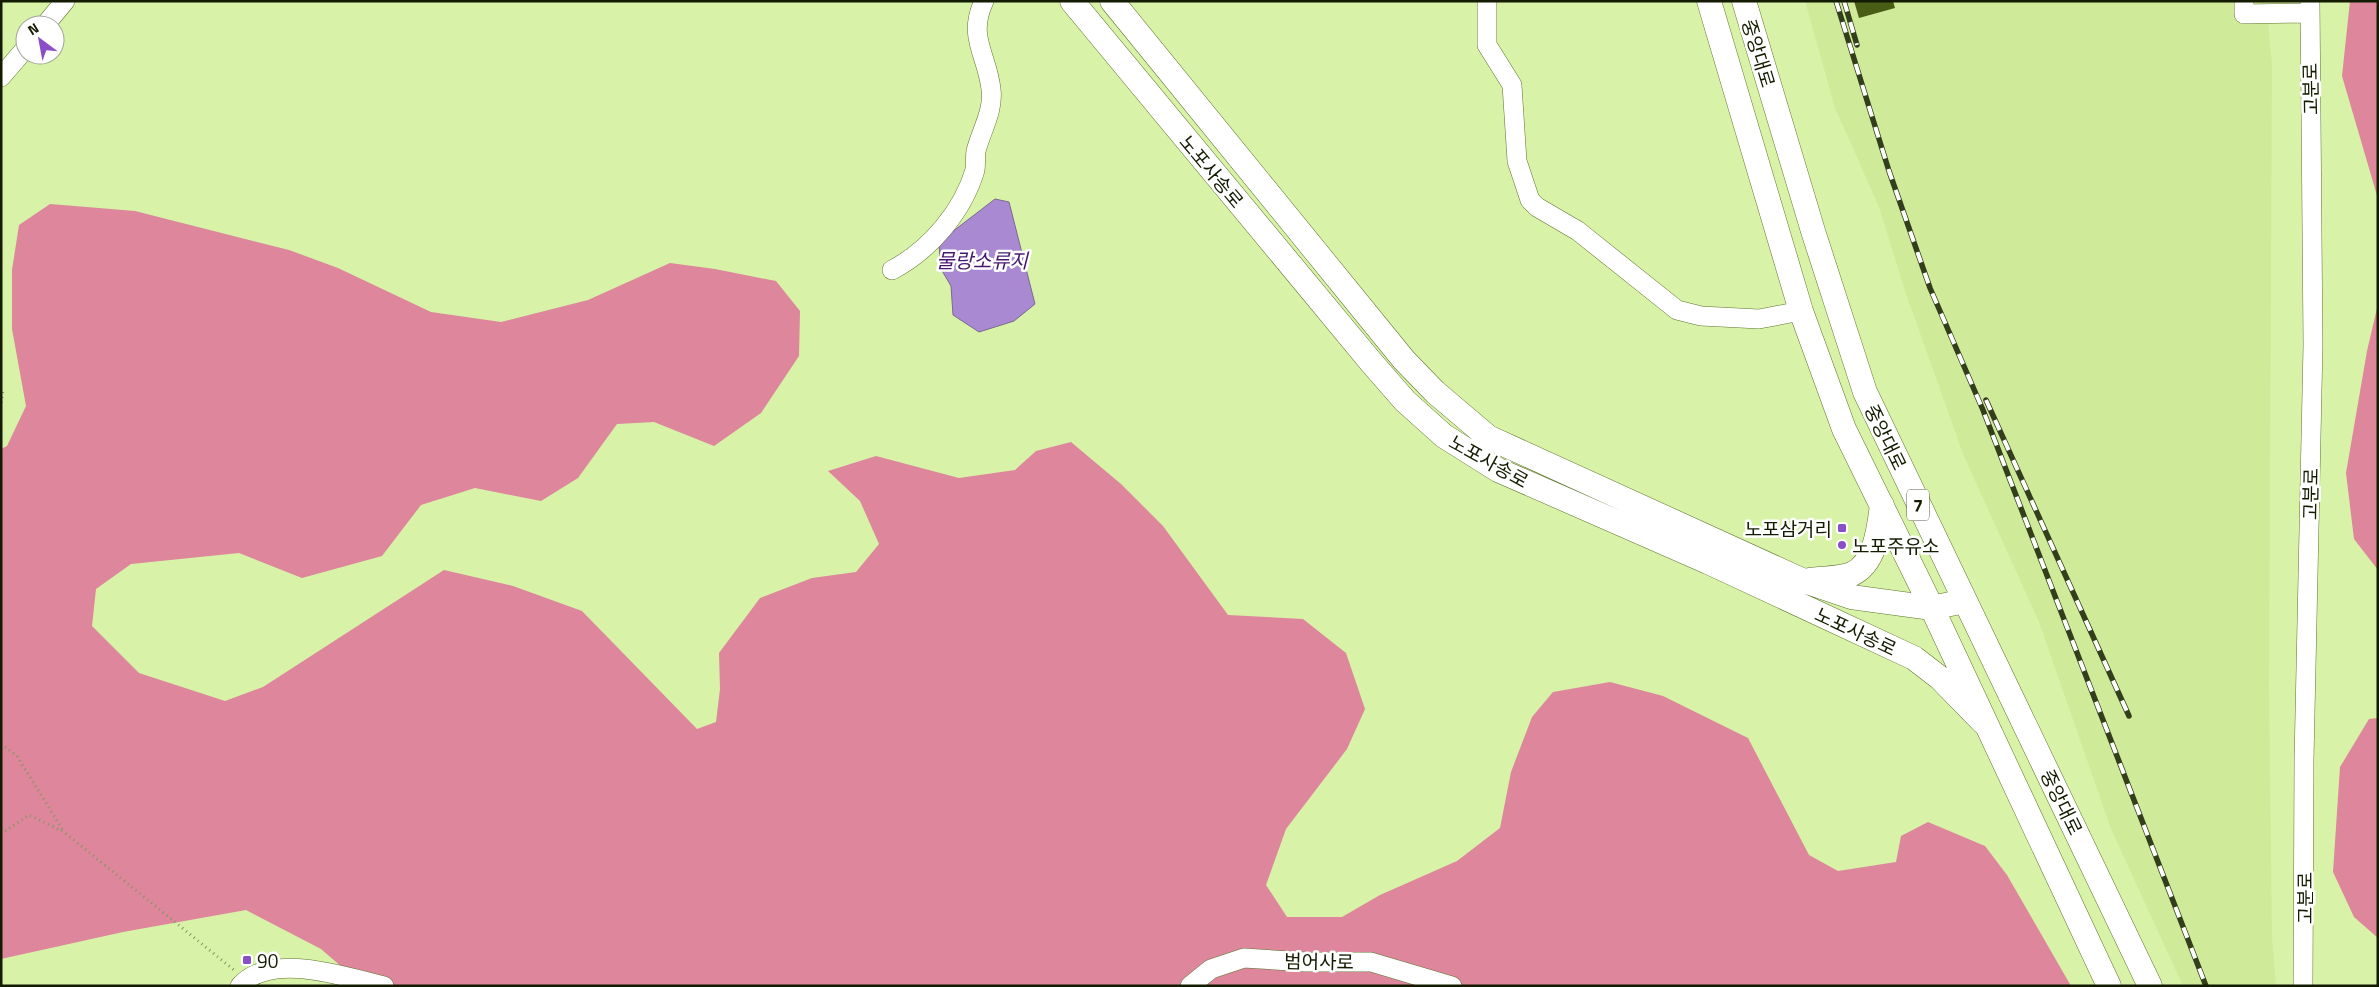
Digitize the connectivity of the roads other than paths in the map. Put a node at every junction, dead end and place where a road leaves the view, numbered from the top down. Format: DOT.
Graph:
graph roads {
  1 [pos="65,1"];
  2 [pos="984,1"];
  3 [pos="1072,1"];
  4 [pos="1112,1"];
  5 [pos="1487,1"];
  6 [pos="1709,1"];
  7 [pos="1744,1"];
  8 [pos="2244,1"];
  9 [pos="2310,7"];
  10 [pos="53,15"];
  11 [pos="15,61"];
  12 [pos="1,77"];
  13 [pos="892,270"];
  14 [pos="1802,311"];
  15 [pos="1882,506"];
  16 [pos="1804,581"];
  17 [pos="1964,600"];
  18 [pos="1932,608"];
  19 [pos="1984,723"];
  20 [pos="243,983"];
  21 [pos="384,986"];
  22 [pos="1190,986"];
  23 [pos="1452,986"];
  24 [pos="2109,986"];
  25 [pos="2150,986"];
  26 [pos="2303,986"];
  1 -- 10 [label="street"];
  2 -- 13 [label="street"];
  3 -- 19 [label="main road, 노포사송로"];
  4 -- 16 [label="main road, 노포사송로"];
  5 -- 14 [label="street"];
  6 -- 14 [label="main road, 중앙대로 / 7"];
  7 -- 17 [label="main road, 중앙대로 / 7"];
  8 -- 9 [label="street"];
  9 -- 26 [label="street, 고분로"];
  11 -- 12 [label="street"];
  14 -- 15 [label="main road, 중앙대로 / 7"];
  15 -- 16 [label="main road"];
  15 -- 18 [label="main road, 중앙대로 / 7"];
  16 -- 18 [label="main road, 노포사송로"];
  17 -- 18 [label="main road, 노포사송로"];
  17 -- 25 [label="main road, 중앙대로 / 7"];
  18 -- 19 [label="main road, 중앙대로 / 7"];
  19 -- 24 [label="main road, 중앙대로 / 7"];
  20 -- 21 [label="street"];
  22 -- 23 [label="street, 범어사로"];
}
